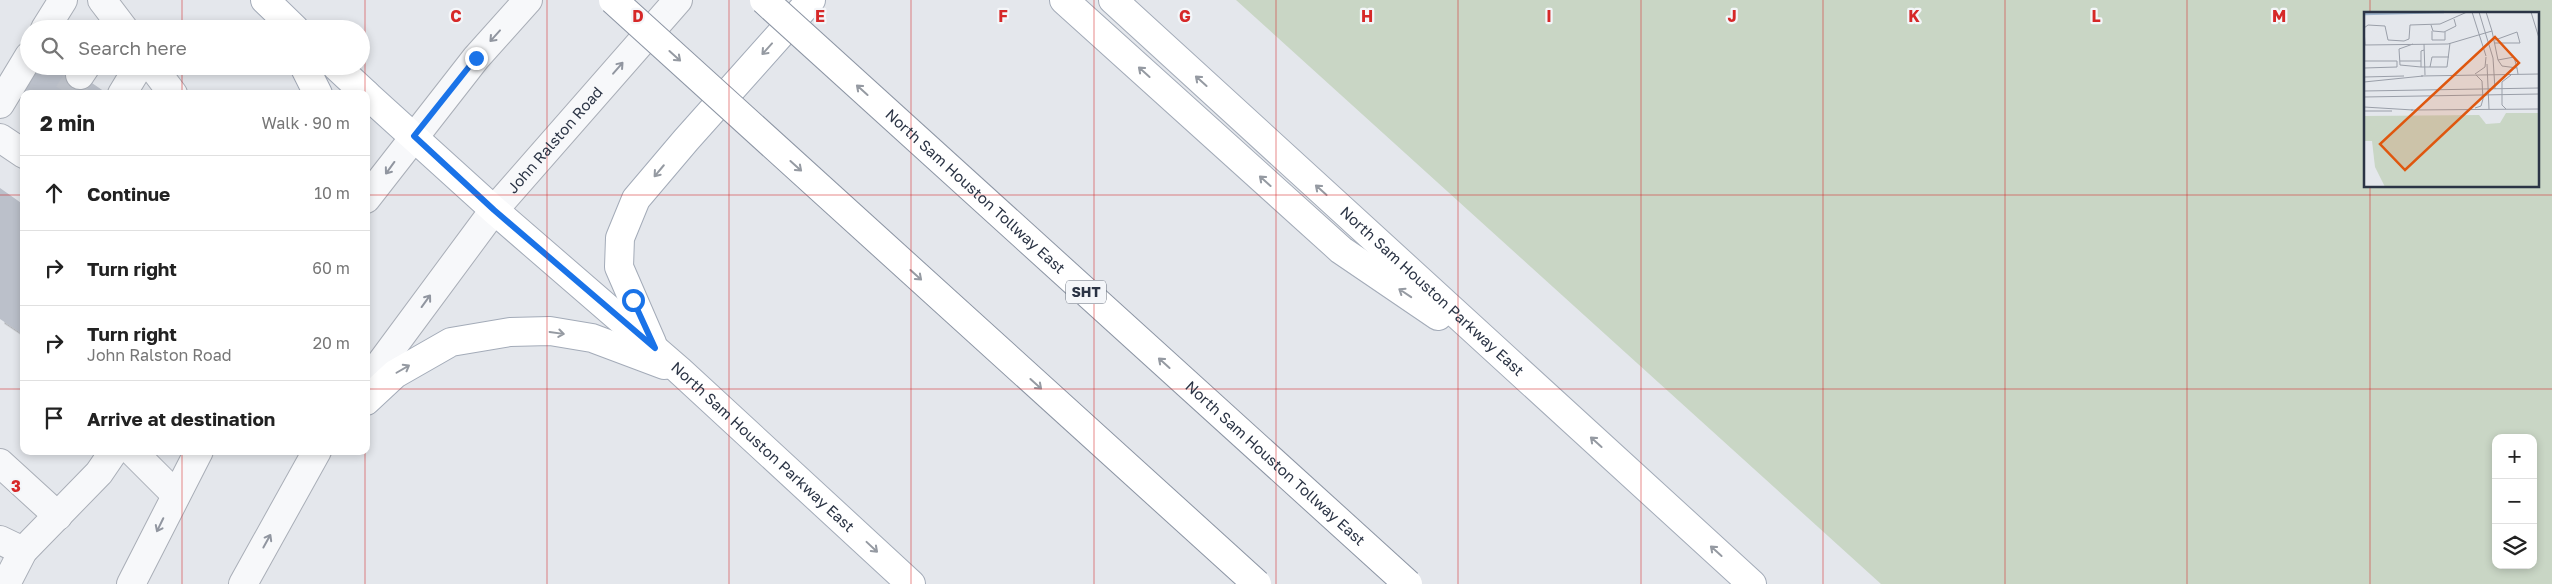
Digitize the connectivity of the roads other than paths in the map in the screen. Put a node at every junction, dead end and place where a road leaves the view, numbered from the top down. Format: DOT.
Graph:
graph roads {
  1 [pos="63,0"];
  2 [pos="528,0"];
  3 [pos="613,0"];
  4 [pos="678,0"];
  5 [pos="764,0"];
  6 [pos="811,0"];
  7 [pos="1064,0"];
  8 [pos="1113,0"];
  9 [pos="51,20"];
  10 [pos="20,71"];
  11 [pos="134,75"];
  12 [pos="159,75"];
  13 [pos="308,75"];
  14 [pos="346,75"];
  15 [pos="124,90"];
  16 [pos="170,90"];
  17 [pos="316,90"];
  18 [pos="362,90"];
  19 [pos="370,98"];
  20 [pos="0,104"];
  21 [pos="414,136"];
  22 [pos="0,138"];
  23 [pos="20,151"];
  24 [pos="370,194"];
  25 [pos="494,210"];
  26 [pos="655,348"];
  27 [pos="678,370"];
  28 [pos="1518,370"];
  29 [pos="370,378"];
  30 [pos="370,397"];
  31 [pos="111,455"];
  32 [pos="136,455"];
  33 [pos="197,455"];
  34 [pos="315,455"];
  35 [pos="0,463"];
  36 [pos="175,494"];
  37 [pos="58,516"];
  38 [pos="11,545"];
  39 [pos="6,584"];
  40 [pos="131,584"];
  41 [pos="243,584"];
  42 [pos="912,584"];
  43 [pos="1256,584"];
  44 [pos="1408,584"];
  45 [pos="1752,584"];
  1 -- 9 [label="street"];
  2 -- 21 [label="street, one-way"];
  3 -- 43 [label="main road, one-way, bridge"];
  25 -- 4 [label="street, John Ralston Road, one-way"];
  44 -- 5 [label="main road, North Sam Houston Tollway East / SHT, one-way, bridge"];
  6 -- 26 [label="main road, one-way"];
  28 -- 7 [label="main road, one-way"];
  28 -- 8 [label="main road, North Sam Houston Parkway East, one-way"];
  10 -- 20 [label="street"];
  11 -- 15 [label="street"];
  12 -- 16 [label="street"];
  13 -- 17 [label="main road"];
  14 -- 18 [label="main road, North Sam Houston Parkway East"];
  19 -- 21 [label="main road, North Sam Houston Parkway East"];
  21 -- 24 [label="street, one-way"];
  21 -- 25 [label="main road, North Sam Houston Parkway East"];
  22 -- 23 [label="street"];
  25 -- 26 [label="main road, North Sam Houston Parkway East"];
  29 -- 25 [label="street, John Ralston Road, one-way"];
  26 -- 27 [label="main road, North Sam Houston Parkway East"];
  30 -- 27 [label="main road, one-way"];
  27 -- 42 [label="main road, North Sam Houston Parkway East, one-way"];
  45 -- 28 [label="main road, North Sam Houston Parkway East, one-way"];
  31 -- 37 [label="street"];
  32 -- 36 [label="street"];
  33 -- 36 [label="street"];
  41 -- 34 [label="street, one-way"];
  35 -- 37 [label="street"];
  36 -- 40 [label="street, one-way"];
  37 -- 38 [label="street"];
  38 -- 39 [label="street"];
}
